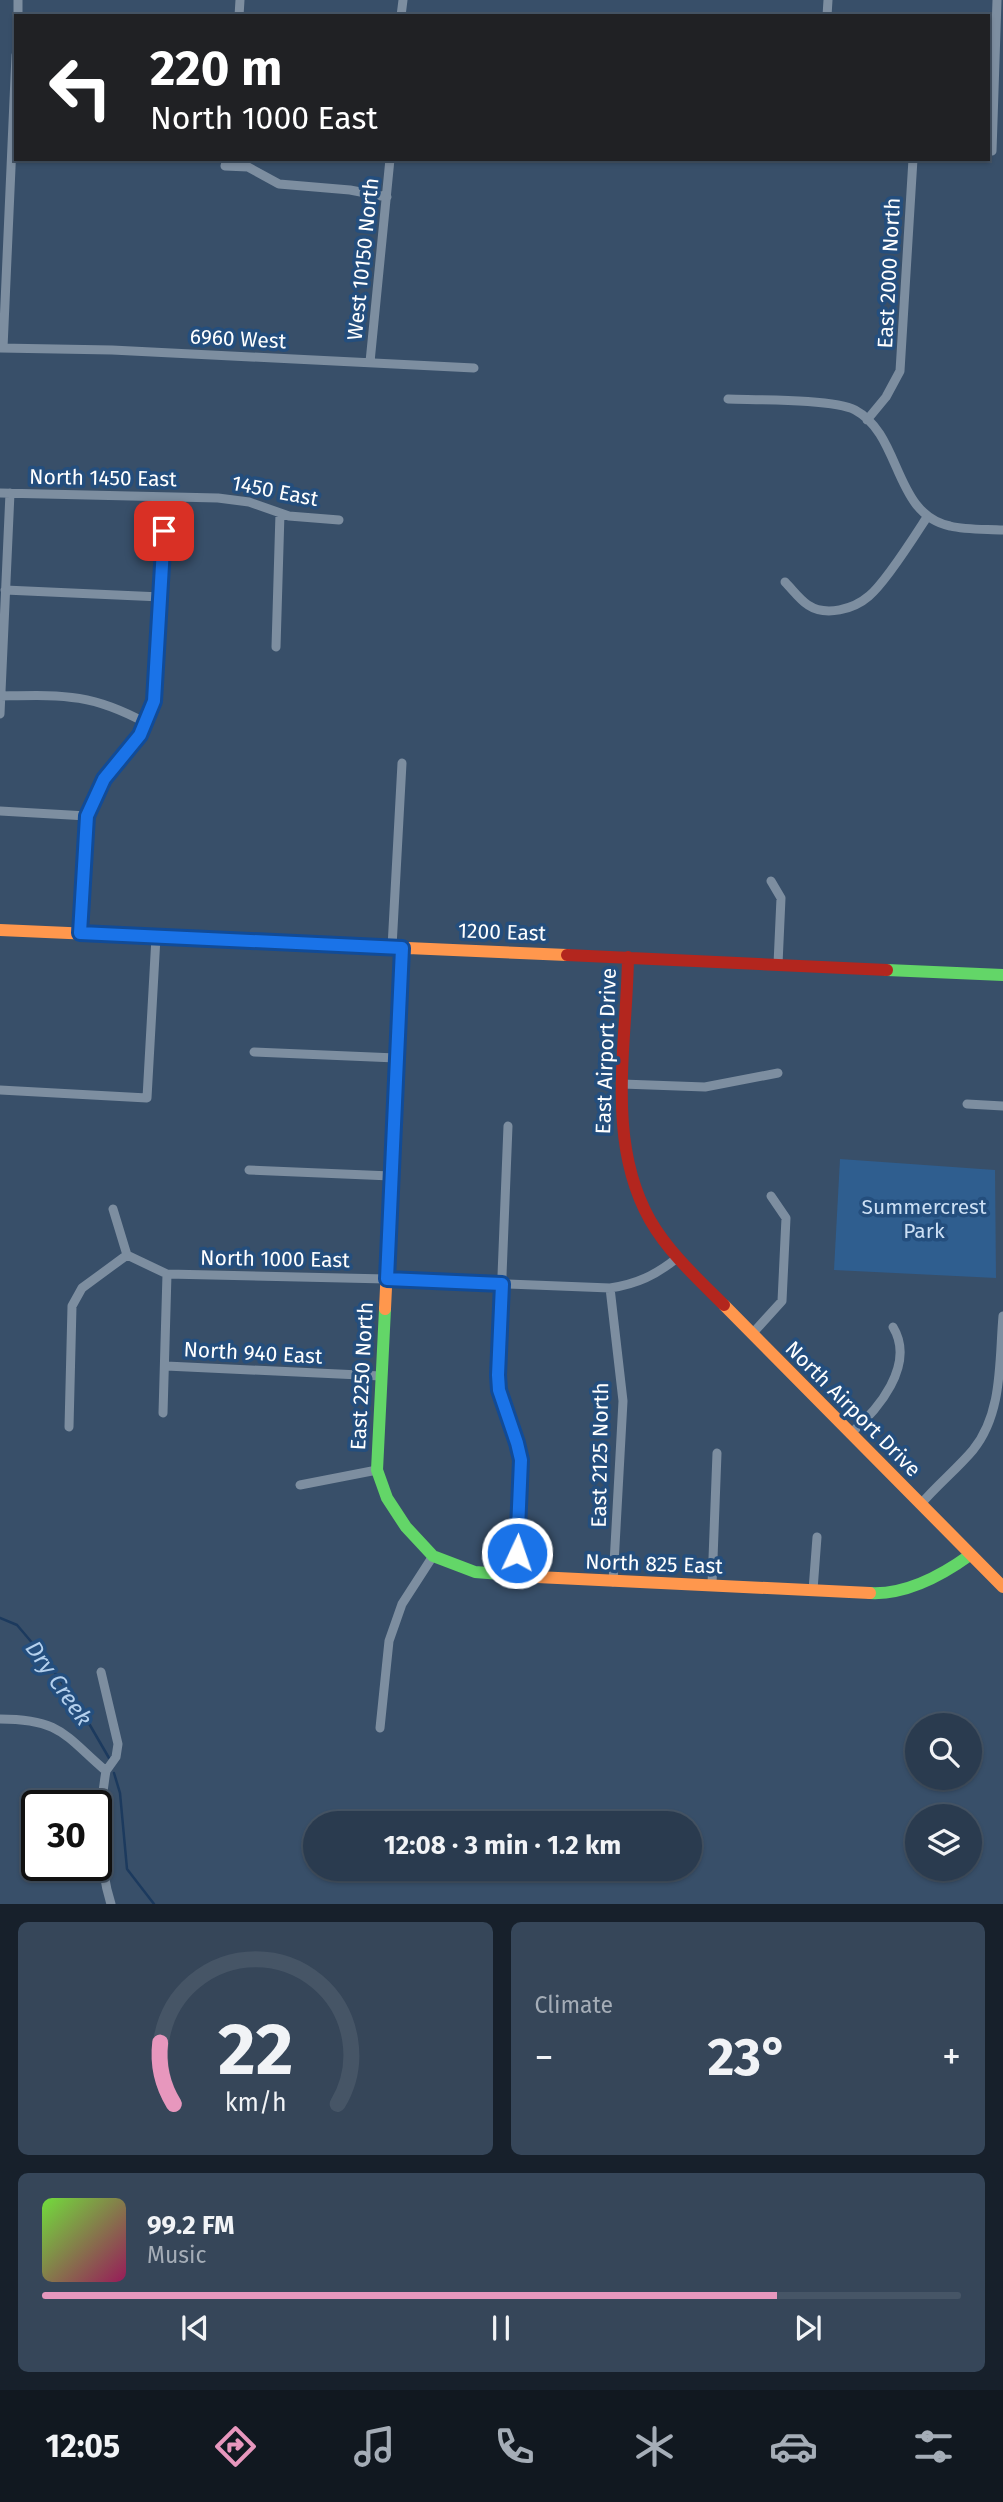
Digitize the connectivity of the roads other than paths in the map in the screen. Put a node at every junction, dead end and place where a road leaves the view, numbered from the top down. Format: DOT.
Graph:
graph roads {
  1 [pos="997,0"];
  2 [pos="14,77"];
  3 [pos="990,150"];
  4 [pos="1003,151"];
  5 [pos="390,161"];
  6 [pos="913,161"];
  7 [pos="226,162"];
  8 [pos="5,176"];
  9 [pos="387,197"];
  10 [pos="1,348"];
  11 [pos="370,362"];
  12 [pos="474,368"];
  13 [pos="728,399"];
  14 [pos="867,420"];
  15 [pos="5,493"];
  16 [pos="166,497"];
  17 [pos="204,498"];
  18 [pos="280,513"];
  19 [pos="927,517"];
  20 [pos="339,520"];
  21 [pos="1003,530"];
  22 [pos="785,582"];
  23 [pos="5,590"];
  24 [pos="161,597"];
  25 [pos="275,647"];
  26 [pos="1,696"];
  27 [pos="0,714"];
  28 [pos="146,723"];
  29 [pos="402,763"];
  30 [pos="0,811"];
  31 [pos="87,816"];
  32 [pos="771,881"];
  33 [pos="0,930"];
  34 [pos="80,933"];
  35 [pos="156,937"];
  36 [pos="397,947"];
  37 [pos="628,957"];
  38 [pos="778,964"];
  39 [pos="1003,975"];
  40 [pos="254,1052"];
  41 [pos="396,1058"];
  42 [pos="778,1073"];
  43 [pos="622,1084"];
  44 [pos="0,1090"];
  45 [pos="967,1104"];
  46 [pos="1003,1106"];
  47 [pos="508,1126"];
  48 [pos="249,1170"];
  49 [pos="391,1176"];
  50 [pos="771,1196"];
  51 [pos="113,1209"];
  52 [pos="127,1255"];
  53 [pos="677,1258"];
  54 [pos="167,1275"];
  55 [pos="387,1279"];
  56 [pos="502,1284"];
  57 [pos="610,1288"];
  58 [pos="1003,1316"];
  59 [pos="893,1327"];
  60 [pos="752,1334"];
  61 [pos="166,1366"];
  62 [pos="381,1376"];
  63 [pos="163,1413"];
  64 [pos="69,1427"];
  65 [pos="850,1434"];
  66 [pos="718,1453"];
  67 [pos="377,1470"];
  68 [pos="300,1485"];
  69 [pos="921,1504"];
  70 [pos="817,1537"];
  71 [pos="970,1555"];
  72 [pos="433,1556"];
  73 [pos="516,1577"];
  74 [pos="613,1582"];
  75 [pos="712,1585"];
  76 [pos="1003,1587"];
  77 [pos="813,1590"];
  78 [pos="101,1672"];
  79 [pos="0,1719"];
  80 [pos="380,1728"];
  81 [pos="106,1771"];
  82 [pos="110,1903"];
  1 -- 3 [label="street"];
  2 -- 8 [label="street"];
  3 -- 4 [label="street"];
  5 -- 9 [label="street, West 10150 North"];
  6 -- 14 [label="street, East 2000 North"];
  7 -- 9 [label="street"];
  8 -- 10 [label="street"];
  9 -- 11 [label="street, West 10150 North"];
  10 -- 11 [label="street, 6960 West"];
  11 -- 12 [label="street, 6960 West"];
  13 -- 14 [label="street"];
  14 -- 19 [label="street"];
  15 -- 16 [label="street, North 1450 East"];
  15 -- 23 [label="street"];
  16 -- 17 [label="street, North 1450 East"];
  16 -- 24 [label="street"];
  17 -- 18 [label="street, 1450 East"];
  18 -- 20 [label="street, 1450 East"];
  18 -- 25 [label="street"];
  19 -- 21 [label="street"];
  19 -- 22 [label="street"];
  23 -- 24 [label="street"];
  23 -- 26 [label="street"];
  24 -- 28 [label="street"];
  26 -- 27 [label="street"];
  26 -- 28 [label="street"];
  28 -- 31 [label="street"];
  29 -- 36 [label="street"];
  30 -- 31 [label="street"];
  31 -- 34 [label="street"];
  32 -- 38 [label="street"];
  33 -- 34 [label="street, 1200 East"];
  34 -- 35 [label="street, 1200 East"];
  35 -- 36 [label="street, 1200 East"];
  35 -- 44 [label="street"];
  36 -- 37 [label="street, 1200 East"];
  36 -- 41 [label="street, East 2250 North"];
  37 -- 38 [label="street, 1200 East"];
  37 -- 43 [label="street, East Airport Drive"];
  38 -- 39 [label="street, 1200 East"];
  40 -- 41 [label="street"];
  41 -- 49 [label="street, East 2250 North"];
  42 -- 43 [label="street"];
  43 -- 53 [label="street, East Airport Drive"];
  45 -- 46 [label="street"];
  47 -- 56 [label="street"];
  48 -- 49 [label="street"];
  49 -- 55 [label="street, East 2250 North"];
  50 -- 60 [label="street"];
  51 -- 52 [label="street"];
  52 -- 54 [label="street, North 1000 East"];
  52 -- 64 [label="street"];
  53 -- 57 [label="street, North 1000 East"];
  53 -- 60 [label="street, North Airport Drive"];
  54 -- 55 [label="street, North 1000 East"];
  54 -- 61 [label="street"];
  55 -- 56 [label="street, North 1000 East"];
  55 -- 62 [label="street, East 2250 North"];
  56 -- 57 [label="street, North 1000 East"];
  56 -- 73 [label="street"];
  57 -- 74 [label="street, East 2125 North"];
  58 -- 69 [label="street"];
  59 -- 65 [label="street"];
  60 -- 65 [label="street, North Airport Drive"];
  61 -- 62 [label="street, North 940 East"];
  61 -- 63 [label="street"];
  62 -- 67 [label="street, East 2250 North"];
  65 -- 69 [label="street, North Airport Drive"];
  66 -- 75 [label="street"];
  67 -- 68 [label="street"];
  67 -- 72 [label="street, North 825 East"];
  69 -- 71 [label="street, North Airport Drive"];
  70 -- 77 [label="street"];
  71 -- 76 [label="street, North Airport Drive"];
  71 -- 77 [label="street, North 825 East"];
  72 -- 73 [label="street, North 825 East"];
  72 -- 80 [label="street"];
  73 -- 74 [label="street, North 825 East"];
  74 -- 75 [label="street, North 825 East"];
  75 -- 77 [label="street, North 825 East"];
  78 -- 81 [label="street"];
  79 -- 81 [label="street"];
  81 -- 82 [label="street"];
}
